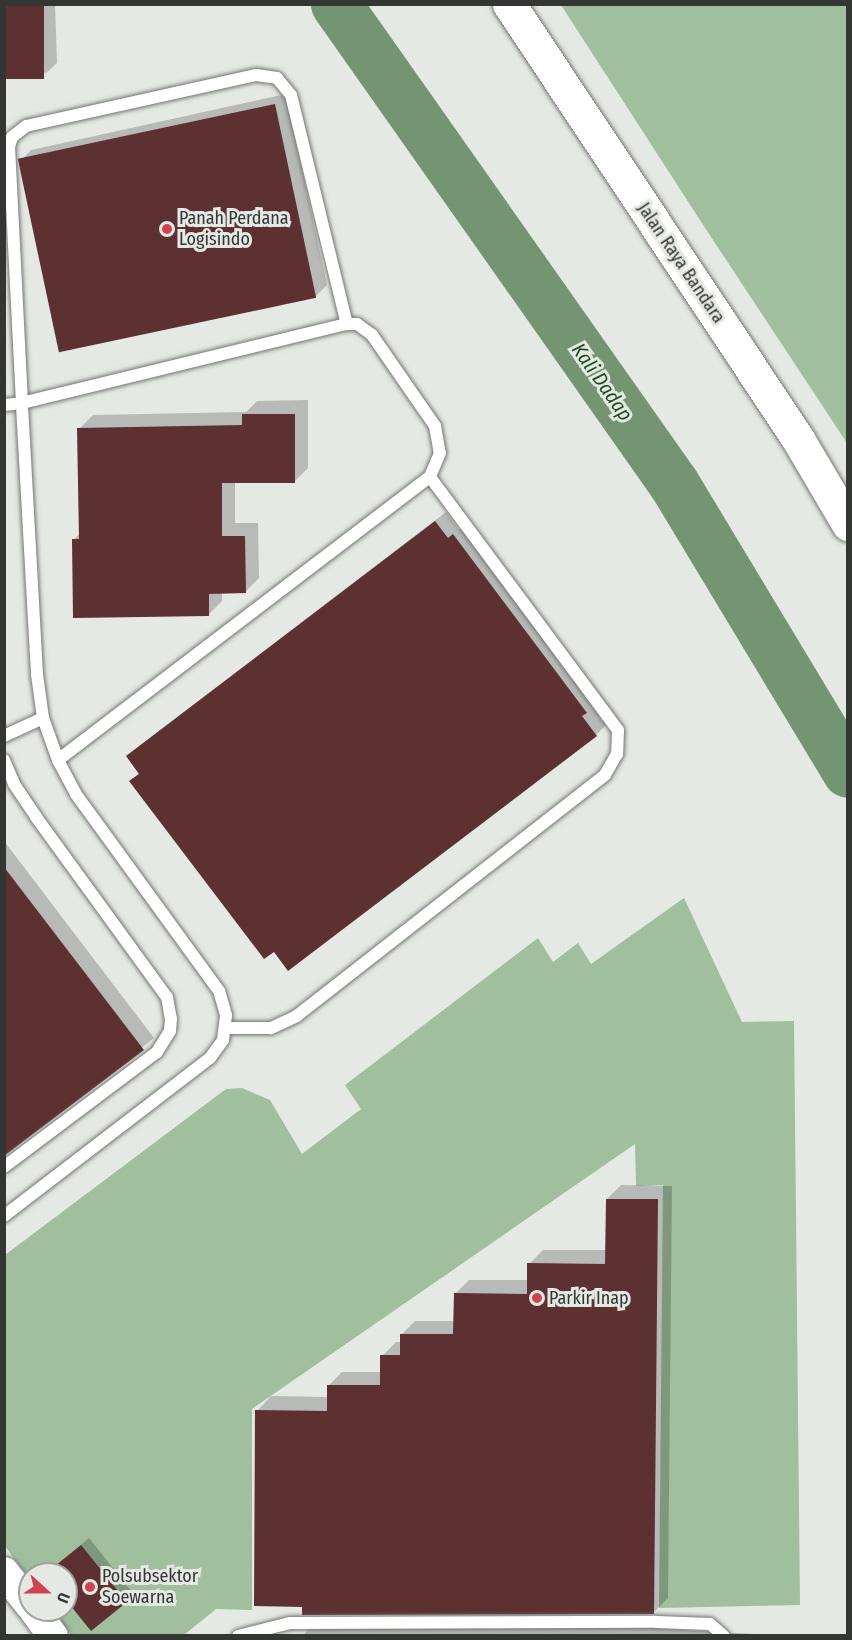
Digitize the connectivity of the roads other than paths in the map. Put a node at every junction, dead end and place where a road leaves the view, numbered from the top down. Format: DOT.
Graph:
graph roads {
  1 [pos="509,4"];
  2 [pos="347,324"];
  3 [pos="22,403"];
  4 [pos="4,405"];
  5 [pos="430,477"];
  6 [pos="848,524"];
  7 [pos="43,718"];
  8 [pos="4,736"];
  9 [pos="4,760"];
  10 [pos="58,760"];
  11 [pos="225,1028"];
  12 [pos="4,1167"];
  13 [pos="4,1216"];
  14 [pos="4,1572"];
  15 [pos="18,1590"];
  16 [pos="43,1622"];
  17 [pos="53,1635"];
  18 [pos="238,1635"];
  19 [pos="724,1635"];
  1 -- 6 [label="main road, Jalan Raya Bandara"];
  2 -- 3 [label="lane"];
  2 -- 3 [label="lane"];
  2 -- 5 [label="lane"];
  3 -- 4 [label="lane"];
  3 -- 7 [label="lane"];
  5 -- 10 [label="lane"];
  5 -- 11 [label="lane"];
  7 -- 8 [label="lane"];
  7 -- 10 [label="lane"];
  9 -- 12 [label="lane"];
  10 -- 11 [label="lane"];
  11 -- 13 [label="lane"];
  14 -- 15 [label="street"];
  16 -- 17 [label="street"];
  18 -- 19 [label="lane"];
}
